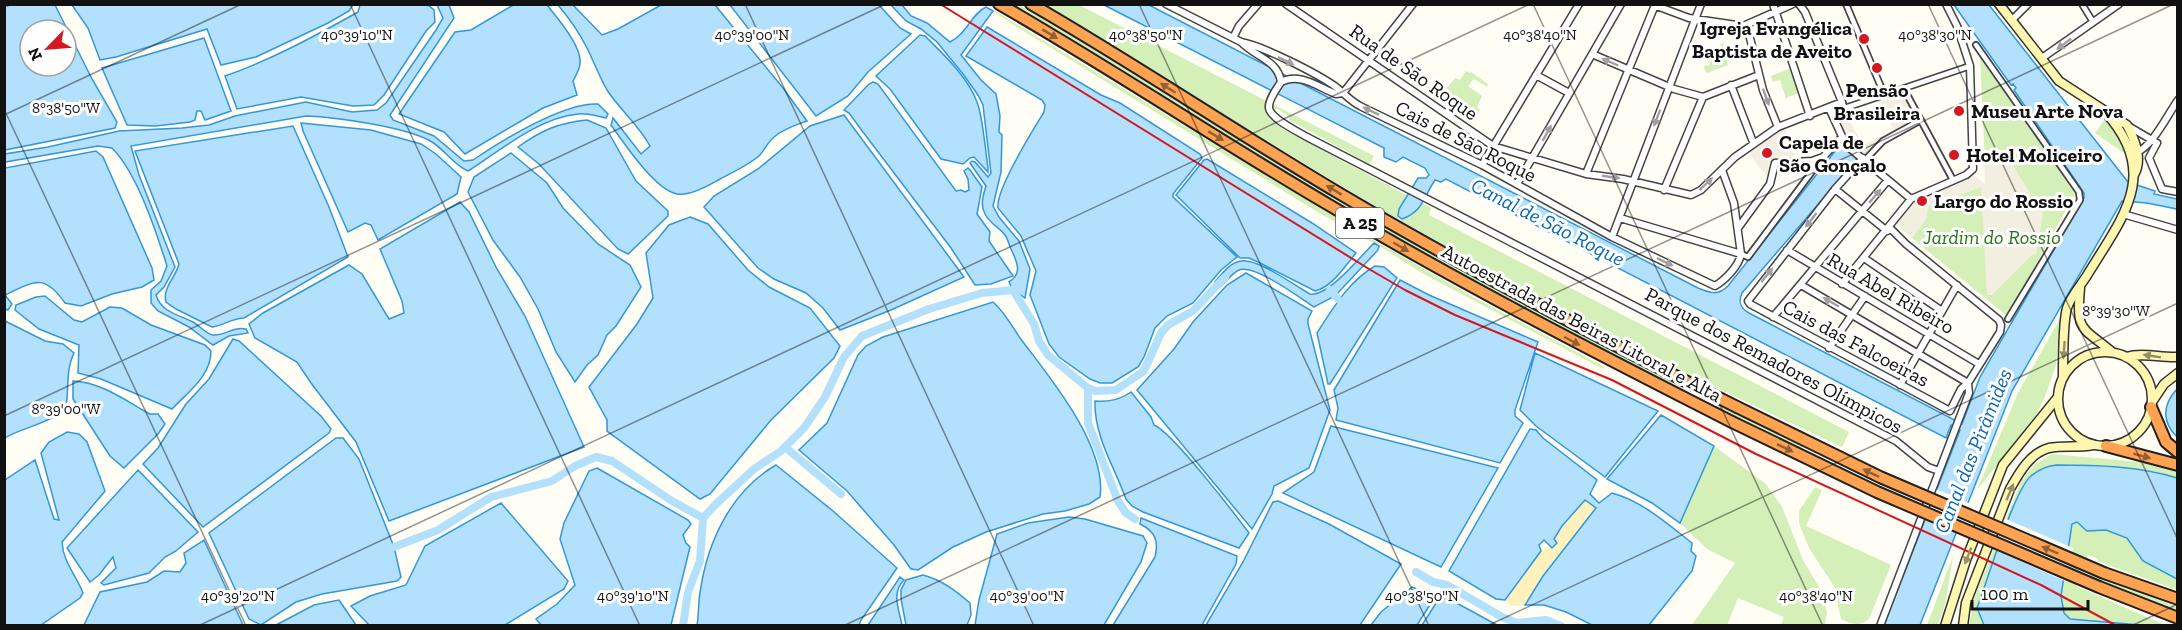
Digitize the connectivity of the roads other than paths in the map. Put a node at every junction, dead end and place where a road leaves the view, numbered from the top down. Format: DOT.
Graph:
graph roads {
  1 [pos="999,4"];
  2 [pos="1031,4"];
  3 [pos="1166,4"];
  4 [pos="1286,4"];
  5 [pos="1413,4"];
  6 [pos="1579,4"];
  7 [pos="1621,4"];
  8 [pos="1701,4"];
  9 [pos="1773,4"];
  10 [pos="1793,4"];
  11 [pos="1799,4"];
  12 [pos="1846,4"];
  13 [pos="1946,4"];
  14 [pos="1999,4"];
  15 [pos="2028,4"];
  16 [pos="2082,4"];
  17 [pos="2120,4"];
  18 [pos="1256,5"];
  19 [pos="1654,5"];
  20 [pos="1775,12"];
  21 [pos="1695,19"];
  22 [pos="2012,20"];
  23 [pos="2093,22"];
  24 [pos="1746,26"];
  25 [pos="1233,38"];
  26 [pos="1241,42"];
  27 [pos="1977,45"];
  28 [pos="1592,54"];
  29 [pos="2042,58"];
  30 [pos="1369,60"];
  31 [pos="1970,66"];
  32 [pos="1629,70"];
  33 [pos="1536,75"];
  34 [pos="1759,75"];
  35 [pos="1281,82"];
  36 [pos="1731,85"];
  37 [pos="1669,87"];
  38 [pos="1904,89"];
  39 [pos="1342,93"];
  40 [pos="1569,93"];
  41 [pos="1884,94"];
  42 [pos="1703,97"];
  43 [pos="1842,102"];
  44 [pos="2177,103"];
  45 [pos="1829,108"];
  46 [pos="2106,113"];
  47 [pos="1810,116"];
  48 [pos="1921,120"];
  49 [pos="2127,125"];
  50 [pos="1778,127"];
  51 [pos="1842,136"];
  52 [pos="2151,139"];
  53 [pos="1754,142"];
  54 [pos="1493,146"];
  55 [pos="2133,150"];
  56 [pos="1823,157"];
  57 [pos="1532,159"];
  58 [pos="1864,159"];
  59 [pos="1482,165"];
  60 [pos="1722,170"];
  61 [pos="1586,174"];
  62 [pos="1888,180"];
  63 [pos="1953,180"];
  64 [pos="1632,181"];
  65 [pos="1517,184"];
  66 [pos="1836,189"];
  67 [pos="1664,190"];
  68 [pos="2178,192"];
  69 [pos="1911,199"];
  70 [pos="1861,212"];
  71 [pos="2123,214"];
  72 [pos="1620,218"];
  73 [pos="1738,228"];
  74 [pos="1888,230"];
  75 [pos="2178,230"];
  76 [pos="1612,237"];
  77 [pos="1787,250"];
  78 [pos="1741,254"];
  79 [pos="1864,258"];
  80 [pos="1815,268"];
  81 [pos="1842,284"];
  82 [pos="1801,285"];
  83 [pos="1957,285"];
  84 [pos="2080,285"];
  85 [pos="1865,296"];
  86 [pos="1942,311"];
  87 [pos="1852,314"];
  88 [pos="1773,317"];
  89 [pos="2008,319"];
  90 [pos="1928,334"];
  91 [pos="1829,348"];
  92 [pos="2112,352"];
  93 [pos="1918,353"];
  94 [pos="2126,357"];
  95 [pos="2178,357"];
  96 [pos="1979,364"];
  97 [pos="2178,373"];
  98 [pos="2063,378"];
  99 [pos="1968,383"];
  100 [pos="1900,385"];
  101 [pos="2058,397"];
  102 [pos="2151,404"];
  103 [pos="2093,445"];
  104 [pos="2106,446"];
  105 [pos="2178,452"];
  106 [pos="2178,465"];
  107 [pos="1939,471"];
  108 [pos="2178,599"];
  109 [pos="2154,609"];
  110 [pos="2178,618"];
  111 [pos="1880,626"];
  112 [pos="1945,626"];
  113 [pos="1963,626"];
  114 [pos="2177,626"];
  1 -- 109 [label="highway, Autoestrada das Beiras Litoral e Alta / A 25, one-way, bridge"];
  108 -- 2 [label="highway, Autoestrada das Beiras Litoral e Alta / A 25, one-way, bridge"];
  3 -- 25 [label="street, Cais de São Roque"];
  4 -- 30 [label="street, Rua de São Roque"];
  5 -- 30 [label="street"];
  6 -- 33 [label="street"];
  7 -- 28 [label="street"];
  8 -- 21 [label="street"];
  9 -- 20 [label="street"];
  10 -- 20 [label="street"];
  11 -- 43 [label="street"];
  12 -- 41 [label="street"];
  13 -- 31 [label="street"];
  14 -- 22 [label="main road"];
  15 -- 22 [label="street"];
  16 -- 23 [label="street"];
  17 -- 23 [label="street"];
  18 -- 25 [label="street"];
  19 -- 21 [label="street"];
  19 -- 32 [label="street"];
  20 -- 24 [label="street"];
  20 -- 47 [label="street"];
  21 -- 24 [label="street"];
  21 -- 37 [label="street"];
  22 -- 29 [label="main road"];
  23 -- 29 [label="street, one-way"];
  24 -- 34 [label="street"];
  25 -- 26 [label="street, Cais de São Roque"];
  26 -- 35 [label="street"];
  26 -- 39 [label="street, Cais de São Roque, one-way"];
  27 -- 89 [label="street"];
  32 -- 28 [label="street, one-way"];
  28 -- 40 [label="street"];
  29 -- 46 [label="main road"];
  30 -- 39 [label="street"];
  30 -- 54 [label="street, Rua de São Roque"];
  31 -- 38 [label="street"];
  31 -- 63 [label="street"];
  32 -- 37 [label="street"];
  32 -- 61 [label="street"];
  33 -- 40 [label="street"];
  33 -- 54 [label="street"];
  34 -- 36 [label="street"];
  34 -- 50 [label="street, one-way"];
  35 -- 39 [label="street"];
  35 -- 107 [label="street, Parque dos Remadores Olímpicos"];
  36 -- 42 [label="street"];
  36 -- 53 [label="street"];
  37 -- 42 [label="street"];
  37 -- 64 [label="street, one-way"];
  38 -- 41 [label="street"];
  38 -- 48 [label="street"];
  59 -- 39 [label="street, Cais de São Roque, one-way"];
  57 -- 40 [label="street, one-way"];
  41 -- 43 [label="street"];
  42 -- 67 [label="street"];
  43 -- 45 [label="street, Rua de São Roque"];
  44 -- 52 [label="street"];
  45 -- 47 [label="street, Rua de São Roque"];
  45 -- 51 [label="street"];
  46 -- 49 [label="main road"];
  46 -- 55 [label="main road"];
  47 -- 50 [label="street, Rua de São Roque"];
  48 -- 58 [label="street"];
  48 -- 63 [label="street"];
  49 -- 52 [label="street"];
  49 -- 55 [label="main road"];
  50 -- 53 [label="street, Rua de São Roque"];
  51 -- 56 [label="street"];
  51 -- 58 [label="street"];
  52 -- 55 [label="street"];
  52 -- 68 [label="street"];
  53 -- 60 [label="street, Rua de São Roque"];
  54 -- 57 [label="street, Rua de São Roque"];
  54 -- 59 [label="street"];
  55 -- 71 [label="main road"];
  56 -- 73 [label="street"];
  56 -- 78 [label="street"];
  57 -- 61 [label="street, Rua de São Roque"];
  57 -- 65 [label="street"];
  58 -- 62 [label="street"];
  58 -- 66 [label="street"];
  59 -- 65 [label="street, Cais de São Roque"];
  67 -- 60 [label="street, Rua de São Roque, one-way"];
  60 -- 73 [label="street"];
  61 -- 64 [label="street, Rua de São Roque, one-way"];
  62 -- 69 [label="street"];
  70 -- 62 [label="street, one-way"];
  63 -- 69 [label="street"];
  64 -- 67 [label="street, Rua de São Roque"];
  64 -- 72 [label="street"];
  65 -- 76 [label="street, Cais de São Roque"];
  66 -- 70 [label="street"];
  66 -- 77 [label="street, one-way"];
  69 -- 74 [label="street"];
  70 -- 74 [label="street"];
  70 -- 80 [label="street"];
  71 -- 75 [label="street"];
  71 -- 84 [label="main road"];
  72 -- 76 [label="street"];
  72 -- 78 [label="street"];
  73 -- 78 [label="street"];
  74 -- 79 [label="street"];
  74 -- 83 [label="street"];
  76 -- 78 [label="street, Cais de São Roque, one-way"];
  77 -- 80 [label="street, Rua Abel Ribeiro"];
  88 -- 77 [label="street, Cais das Falcoeiras, one-way"];
  79 -- 81 [label="street"];
  79 -- 86 [label="street"];
  80 -- 81 [label="street, Rua Abel Ribeiro"];
  80 -- 82 [label="street"];
  81 -- 85 [label="street, Rua Abel Ribeiro"];
  87 -- 82 [label="street, one-way"];
  82 -- 88 [label="street"];
  83 -- 86 [label="street"];
  83 -- 96 [label="street"];
  84 -- 92 [label="main road"];
  84 -- 98 [label="main road, one-way"];
  85 -- 87 [label="street"];
  85 -- 90 [label="street, Rua Abel Ribeiro"];
  86 -- 90 [label="street"];
  87 -- 91 [label="street"];
  87 -- 93 [label="street"];
  88 -- 91 [label="street, Cais das Falcoeiras"];
  90 -- 93 [label="street"];
  90 -- 96 [label="street, Rua Abel Ribeiro"];
  91 -- 100 [label="street, Cais das Falcoeiras"];
  92 -- 94 [label="main road"];
  92 -- 98 [label="main road"];
  93 -- 99 [label="street"];
  93 -- 100 [label="street"];
  95 -- 94 [label="main road, one-way"];
  94 -- 102 [label="main road"];
  96 -- 99 [label="street"];
  97 -- 102 [label="main road"];
  98 -- 101 [label="main road"];
  99 -- 100 [label="street, Cais das Falcoeiras"];
  99 -- 107 [label="street"];
  101 -- 103 [label="main road"];
  101 -- 112 [label="main road, one-way"];
  102 -- 104 [label="main road"];
  102 -- 105 [label="highway"];
  103 -- 104 [label="main road"];
  113 -- 103 [label="main road, one-way"];
  104 -- 106 [label="highway, one-way"];
  107 -- 111 [label="street"];
  109 -- 110 [label="highway, Autoestrada das Beiras Litoral e Alta / A 25"];
  109 -- 114 [label="highway"];
}
